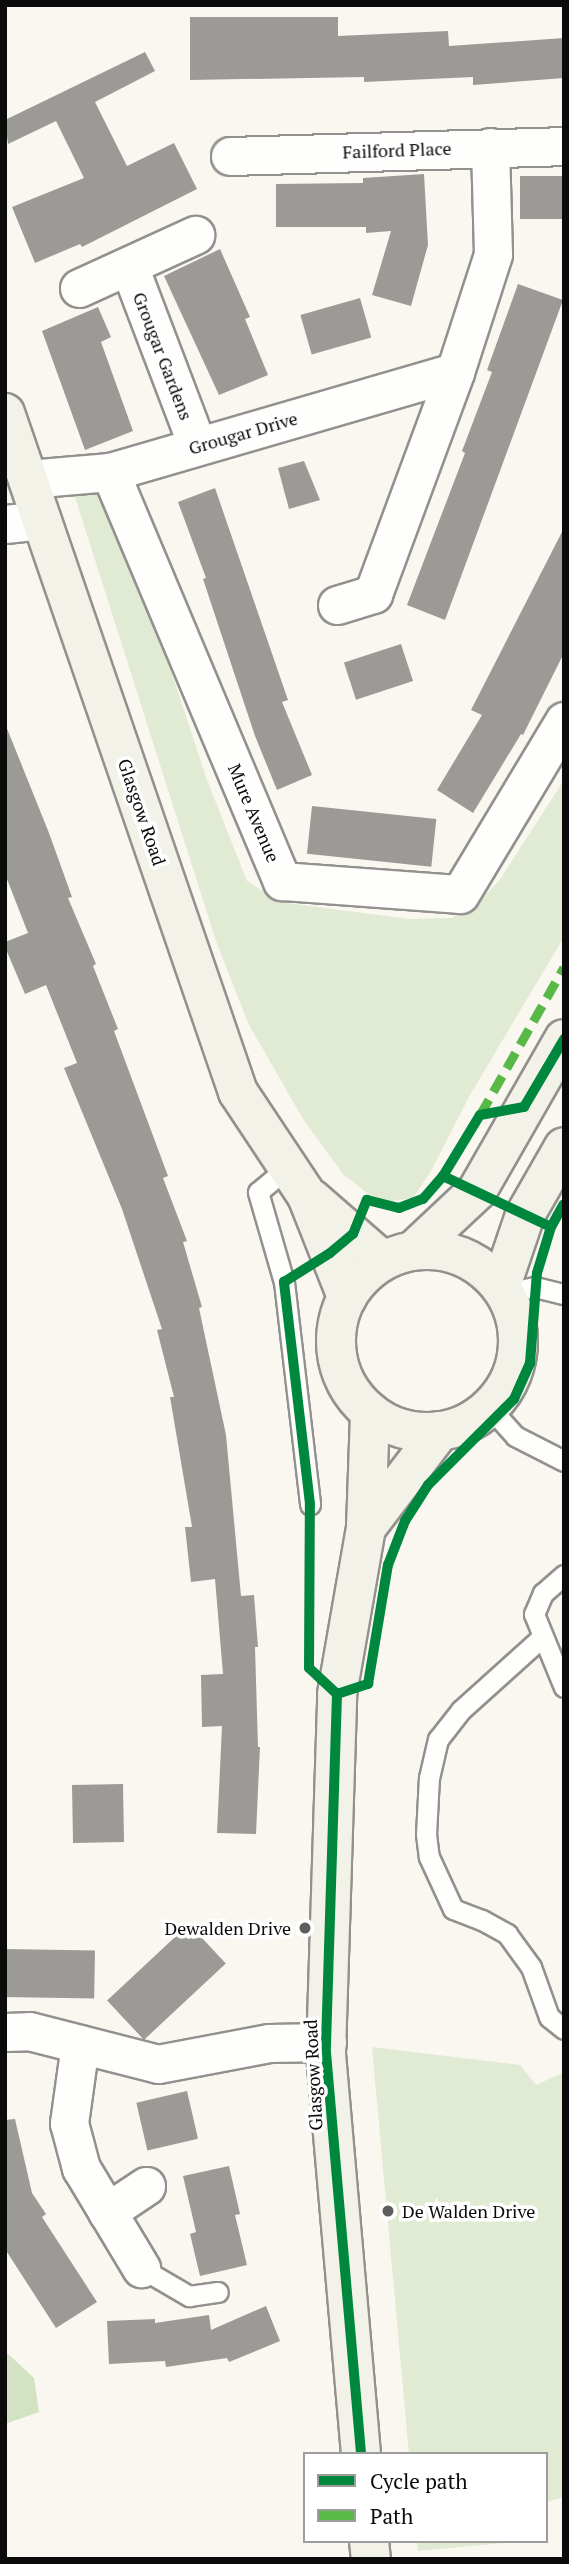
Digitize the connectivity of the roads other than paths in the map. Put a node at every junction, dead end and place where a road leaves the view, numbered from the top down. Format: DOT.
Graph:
graph roads {
  1 [pos="564,146"];
  2 [pos="490,147"];
  3 [pos="230,156"];
  4 [pos="195,235"];
  5 [pos="129,266"];
  6 [pos="79,288"];
  7 [pos="455,372"];
  8 [pos="5,414"];
  9 [pos="197,445"];
  10 [pos="110,472"];
  11 [pos="28,479"];
  12 [pos="24,522"];
  13 [pos="337,605"];
  14 [pos="564,721"];
  15 [pos="564,1039"];
  16 [pos="564,1147"];
  17 [pos="298,1181"];
  18 [pos="399,1255"];
  19 [pos="503,1290"];
  20 [pos="564,1294"];
  21 [pos="347,1297"];
  22 [pos="490,1408"];
  23 [pos="370,1412"];
  24 [pos="440,1431"];
  25 [pos="564,1461"];
  26 [pos="310,1504"];
  27 [pos="366,1528"];
  28 [pos="564,1575"];
  29 [pos="541,1638"];
  30 [pos="564,1687"];
  31 [pos="564,2029"];
  32 [pos="5,2032"];
  33 [pos="327,2042"];
  34 [pos="80,2043"];
  35 [pos="146,2186"];
  36 [pos="107,2212"];
  37 [pos="141,2268"];
  38 [pos="218,2292"];
  39 [pos="361,2452"];
  1 -- 2 [label="street, Failford Place"];
  2 -- 3 [label="street, Failford Place"];
  2 -- 7 [label="street"];
  4 -- 5 [label="street"];
  5 -- 6 [label="street"];
  5 -- 9 [label="street, Grougar Gardens"];
  7 -- 9 [label="street, Grougar Drive"];
  7 -- 13 [label="street"];
  8 -- 11 [label="main road, Glasgow Road"];
  9 -- 10 [label="street, Grougar Drive"];
  10 -- 11 [label="street, Grougar Drive"];
  10 -- 14 [label="street, Mure Avenue"];
  11 -- 12 [label="main road, Glasgow Road"];
  12 -- 17 [label="main road, Glasgow Road"];
  15 -- 18 [label="main road"];
  16 -- 19 [label="main road"];
  17 -- 18 [label="main road, Glasgow Road"];
  17 -- 21 [label="main road, Glasgow Road"];
  17 -- 26 [label="lane"];
  18 -- 19 [label="main road"];
  18 -- 21 [label="main road"];
  19 -- 20 [label="lane"];
  19 -- 22 [label="main road"];
  21 -- 23 [label="main road"];
  22 -- 24 [label="main road"];
  22 -- 25 [label="lane"];
  23 -- 24 [label="main road"];
  23 -- 27 [label="main road, Glasgow Road"];
  24 -- 27 [label="main road, Glasgow Road"];
  27 -- 33 [label="main road, Glasgow Road"];
  28 -- 29 [label="lane"];
  29 -- 30 [label="lane"];
  29 -- 31 [label="lane"];
  32 -- 34 [label="street"];
  33 -- 34 [label="street"];
  33 -- 39 [label="main road, Glasgow Road"];
  34 -- 36 [label="street"];
  35 -- 36 [label="street"];
  36 -- 37 [label="street"];
  37 -- 38 [label="lane"];
}
